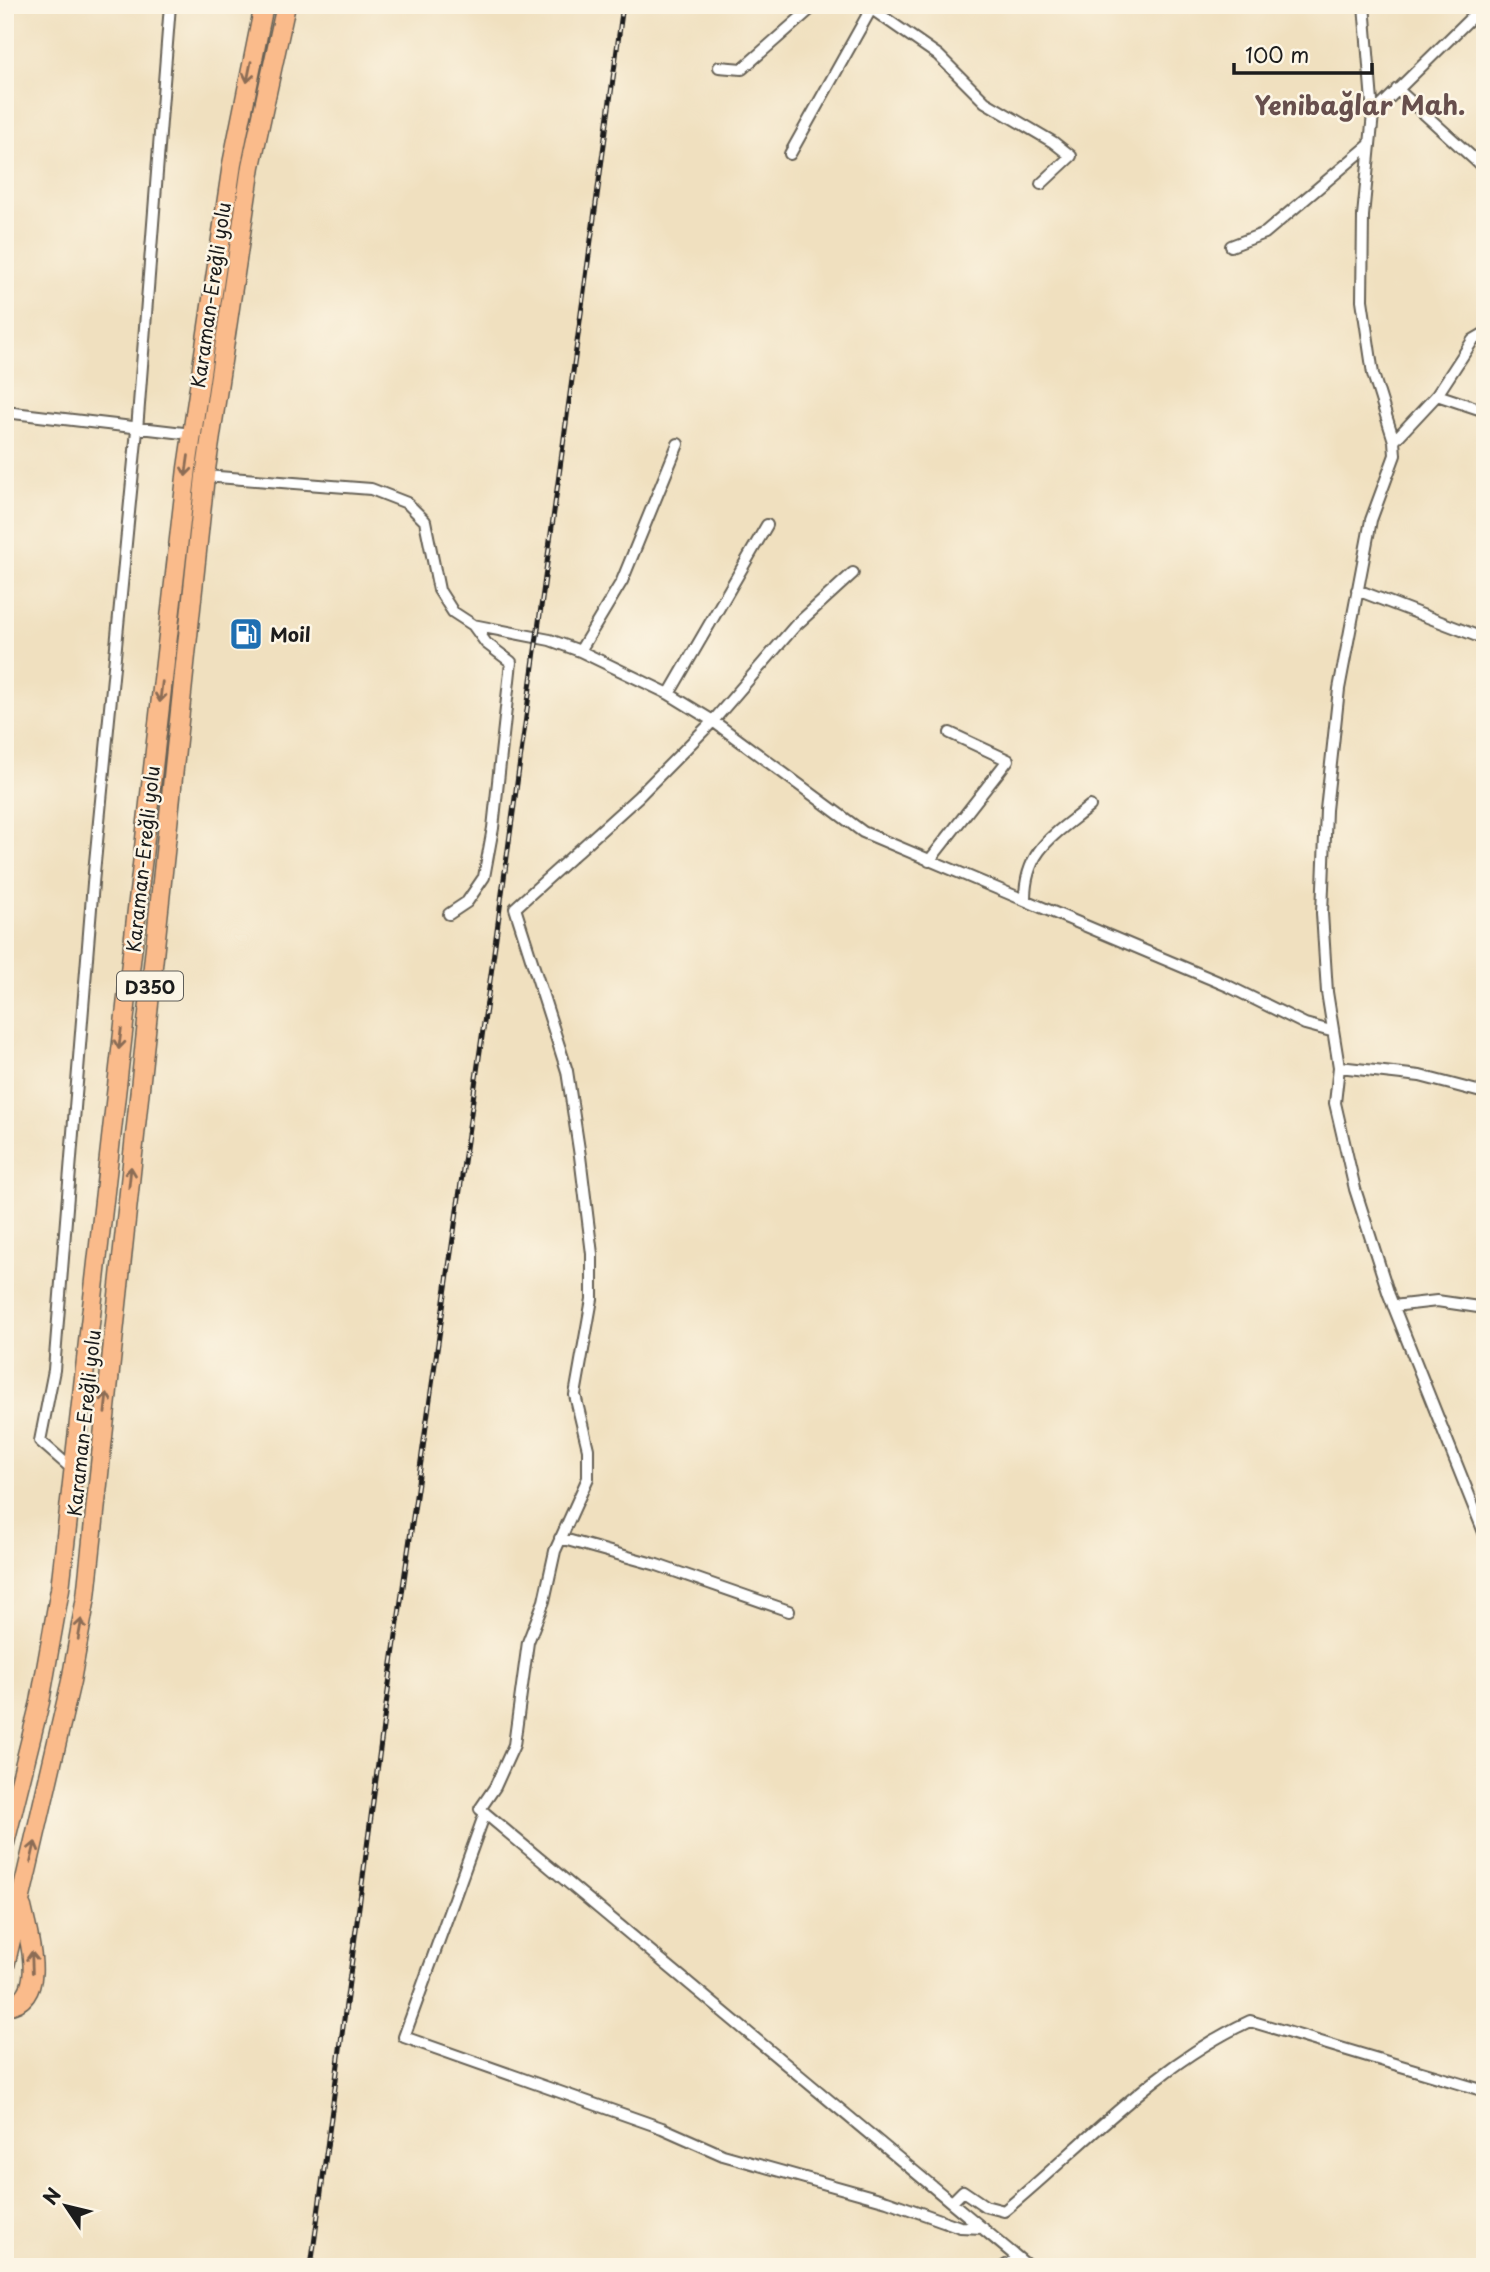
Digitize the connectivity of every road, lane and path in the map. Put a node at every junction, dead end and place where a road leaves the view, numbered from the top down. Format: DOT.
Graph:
graph roads {
  1 [pos="170,5"];
  2 [pos="264,5"];
  3 [pos="286,5"];
  4 [pos="815,5"];
  5 [pos="1364,5"];
  6 [pos="1484,5"];
  7 [pos="868,7"];
  8 [pos="719,67"];
  9 [pos="1397,89"];
  10 [pos="1373,114"];
  11 [pos="1368,146"];
  12 [pos="790,155"];
  13 [pos="1485,169"];
  14 [pos="1041,184"];
  15 [pos="1231,246"];
  16 [pos="1485,333"];
  17 [pos="1437,396"];
  18 [pos="1485,411"];
  19 [pos="5,412"];
  20 [pos="136,430"];
  21 [pos="191,433"];
  22 [pos="1394,441"];
  23 [pos="678,444"];
  24 [pos="205,476"];
  25 [pos="767,525"];
  26 [pos="853,573"];
  27 [pos="1357,590"];
  28 [pos="473,625"];
  29 [pos="1485,639"];
  30 [pos="580,651"];
  31 [pos="669,694"];
  32 [pos="713,721"];
  33 [pos="950,733"];
  34 [pos="1090,806"];
  35 [pos="929,861"];
  36 [pos="1025,899"];
  37 [pos="449,914"];
  38 [pos="1331,1031"];
  39 [pos="1339,1067"];
  40 [pos="1485,1093"];
  41 [pos="1393,1306"];
  42 [pos="1485,1308"];
  43 [pos="71,1468"];
  44 [pos="1485,1535"];
  45 [pos="561,1538"];
  46 [pos="789,1611"];
  47 [pos="482,1811"];
  48 [pos="5,1843"];
  49 [pos="21,1904"];
  50 [pos="5,1966"];
  51 [pos="5,2006"];
  52 [pos="1485,2091"];
  53 [pos="952,2202"];
  54 [pos="983,2228"];
  55 [pos="1018,2258"];
  56 [pos="1003,2267"];
  57 [pos="1029,2267"];
  1 -- 20 [label="street"];
  2 -- 21 [label="highway, Karaman-Ereğli yolu / D350, one-way"];
  3 -- 24 [label="highway, Karaman-Ereğli yolu / D350"];
  4 -- 8 [label="street"];
  5 -- 10 [label="street"];
  6 -- 9 [label="street"];
  7 -- 12 [label="street"];
  7 -- 14 [label="street"];
  9 -- 10 [label="street"];
  9 -- 13 [label="street"];
  10 -- 11 [label="street"];
  11 -- 15 [label="street"];
  11 -- 22 [label="street"];
  16 -- 17 [label="street"];
  17 -- 18 [label="street"];
  17 -- 22 [label="street"];
  19 -- 20 [label="street"];
  20 -- 21 [label="street"];
  20 -- 43 [label="street"];
  21 -- 43 [label="highway, Karaman-Ereğli yolu / D350, one-way"];
  22 -- 27 [label="street"];
  23 -- 30 [label="street"];
  24 -- 28 [label="street"];
  49 -- 24 [label="highway, Karaman-Ereğli yolu / D350, one-way"];
  25 -- 31 [label="street"];
  26 -- 32 [label="street"];
  27 -- 29 [label="street"];
  27 -- 38 [label="street"];
  28 -- 30 [label="street"];
  28 -- 37 [label="street"];
  30 -- 31 [label="street"];
  31 -- 32 [label="street"];
  32 -- 35 [label="street"];
  32 -- 45 [label="street"];
  33 -- 35 [label="street"];
  34 -- 36 [label="street"];
  35 -- 36 [label="street"];
  36 -- 38 [label="street"];
  38 -- 39 [label="street"];
  39 -- 40 [label="street"];
  39 -- 41 [label="street"];
  41 -- 42 [label="street"];
  41 -- 44 [label="street"];
  43 -- 48 [label="highway, Karaman-Ereğli yolu / D350"];
  45 -- 46 [label="street"];
  45 -- 47 [label="street"];
  47 -- 53 [label="street"];
  47 -- 54 [label="street"];
  49 -- 50 [label="highway, Karaman-Ereğli yolu / D350"];
  51 -- 49 [label="highway, one-way"];
  52 -- 53 [label="street"];
  53 -- 54 [label="street"];
  54 -- 55 [label="street"];
  55 -- 56 [label="street"];
  55 -- 57 [label="street"];
}
